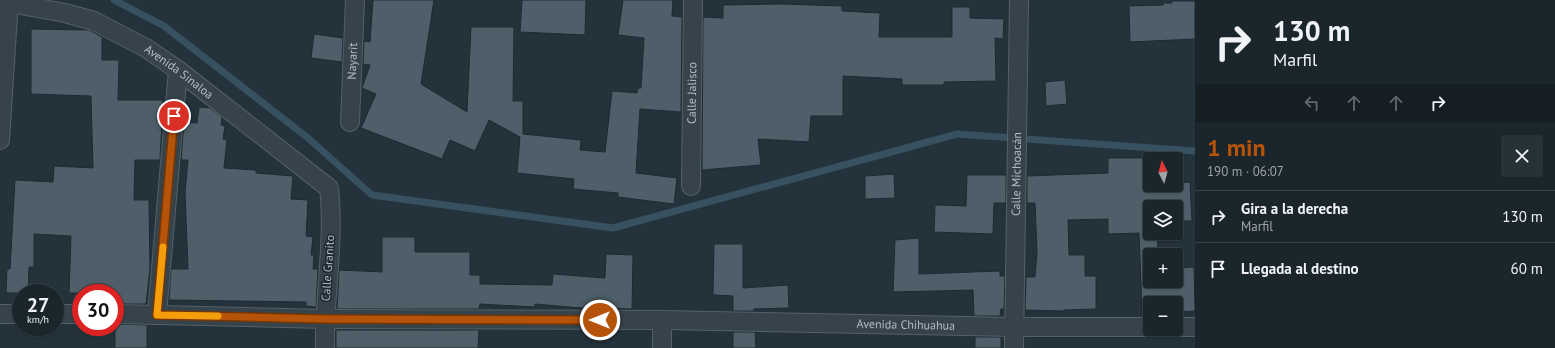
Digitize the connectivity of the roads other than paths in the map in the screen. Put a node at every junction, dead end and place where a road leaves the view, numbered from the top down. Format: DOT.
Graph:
graph roads {
  1 [pos="354,0"];
  2 [pos="693,0"];
  3 [pos="1019,0"];
  4 [pos="8,1"];
  5 [pos="178,70"];
  6 [pos="350,122"];
  7 [pos="0,140"];
  8 [pos="691,186"];
  9 [pos="329,188"];
  10 [pos="0,314"];
  11 [pos="12,314"];
  12 [pos="124,314"];
  13 [pos="157,315"];
  14 [pos="325,319"];
  15 [pos="662,320"];
  16 [pos="1015,327"];
  17 [pos="1143,327"];
  18 [pos="1183,327"];
  19 [pos="1195,327"];
  20 [pos="325,348"];
  21 [pos="662,348"];
  22 [pos="1014,348"];
  1 -- 6 [label="street, Nayarit"];
  2 -- 8 [label="street, Calle Jalisco"];
  3 -- 16 [label="street, Calle Michoacán"];
  4 -- 5 [label="street, Avenida Sinaloa"];
  4 -- 7 [label="street"];
  5 -- 9 [label="street, Avenida Sinaloa"];
  5 -- 13 [label="street"];
  9 -- 14 [label="street, Calle Granito"];
  10 -- 11 [label="street"];
  12 -- 13 [label="street, Avenida Chihuahua"];
  13 -- 14 [label="street, Avenida Chihuahua"];
  14 -- 15 [label="street, Avenida Chihuahua"];
  14 -- 20 [label="street, Calle Granito"];
  15 -- 16 [label="street, Avenida Chihuahua"];
  15 -- 21 [label="street"];
  16 -- 17 [label="street, Avenida Chihuahua"];
  16 -- 22 [label="street, Calle Michoacán"];
  18 -- 19 [label="street"];
}
